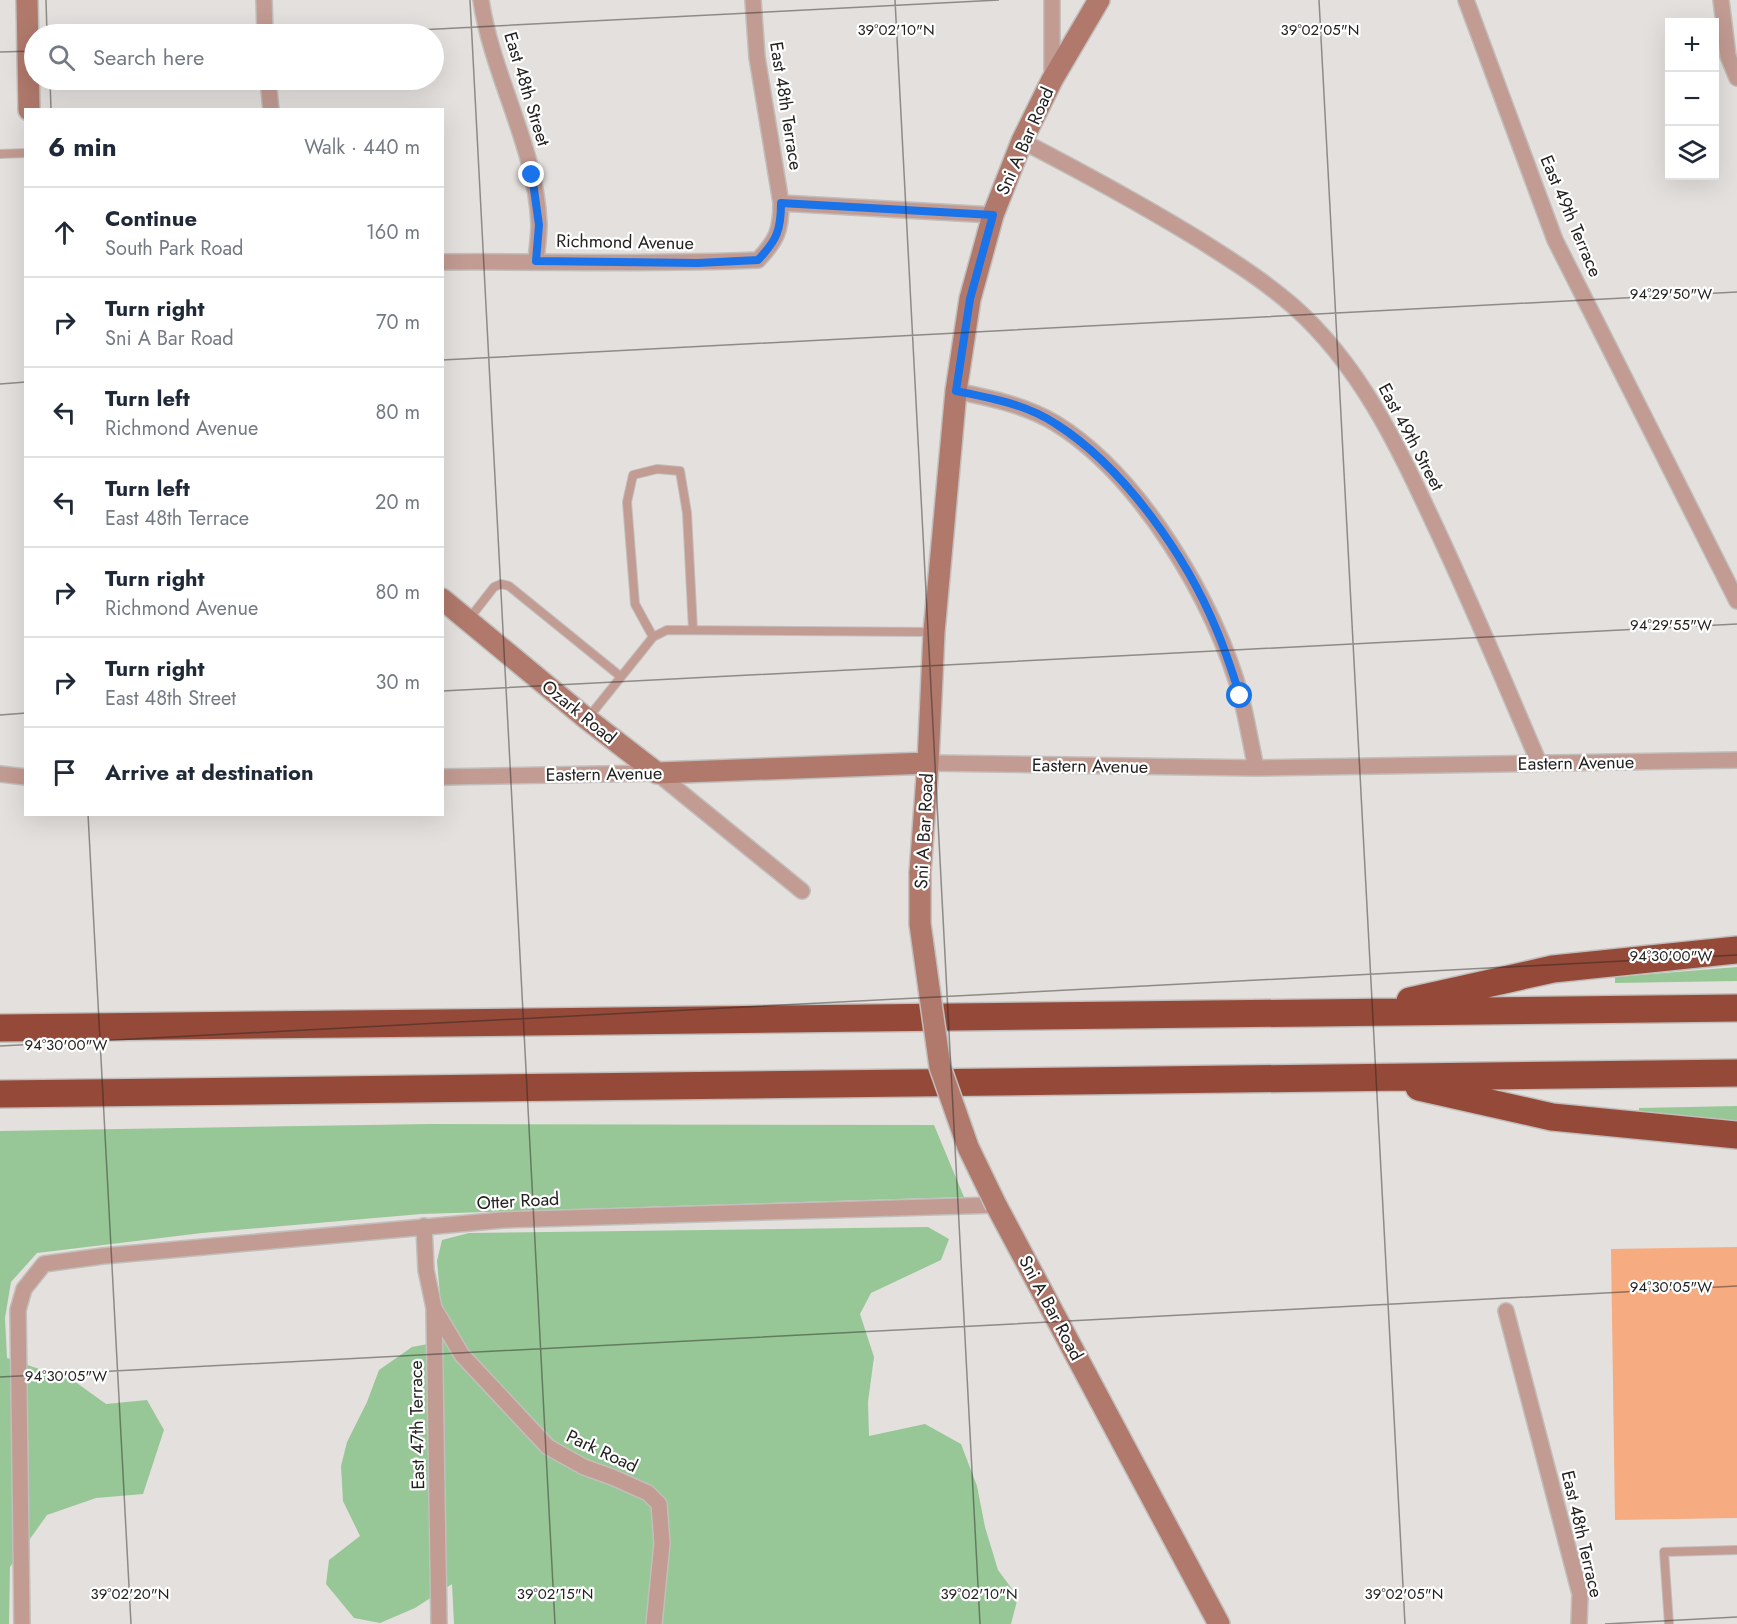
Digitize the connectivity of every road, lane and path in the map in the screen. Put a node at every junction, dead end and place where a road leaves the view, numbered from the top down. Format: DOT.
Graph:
graph roads {
  1 [pos="27,0"];
  2 [pos="264,0"];
  3 [pos="482,0"];
  4 [pos="753,0"];
  5 [pos="1052,0"];
  6 [pos="1099,0"];
  7 [pos="1466,0"];
  8 [pos="1721,0"];
  9 [pos="27,24"];
  10 [pos="265,24"];
  11 [pos="1737,78"];
  12 [pos="1052,80"];
  13 [pos="29,90"];
  14 [pos="269,90"];
  15 [pos="29,108"];
  16 [pos="271,108"];
  17 [pos="1022,141"];
  18 [pos="24,153"];
  19 [pos="0,154"];
  20 [pos="781,203"];
  21 [pos="993,215"];
  22 [pos="536,261"];
  23 [pos="735,261"];
  24 [pos="444,262"];
  25 [pos="956,391"];
  26 [pos="444,601"];
  27 [pos="1737,601"];
  28 [pos="468,620"];
  29 [pos="693,630"];
  30 [pos="934,632"];
  31 [pos="652,637"];
  32 [pos="620,676"];
  33 [pos="587,719"];
  34 [pos="1737,760"];
  35 [pos="928,763"];
  36 [pos="1539,764"];
  37 [pos="1256,768"];
  38 [pos="657,773"];
  39 [pos="0,774"];
  40 [pos="24,777"];
  41 [pos="444,777"];
  42 [pos="802,891"];
  43 [pos="1737,950"];
  44 [pos="1737,1008"];
  45 [pos="1356,1012"];
  46 [pos="0,1028"];
  47 [pos="1737,1073"];
  48 [pos="1374,1077"];
  49 [pos="0,1094"];
  50 [pos="1737,1135"];
  51 [pos="996,1205"];
  52 [pos="424,1226"];
  53 [pos="434,1308"];
  54 [pos="1506,1311"];
  55 [pos="1737,1550"];
  56 [pos="22,1624"];
  57 [pos="439,1624"];
  58 [pos="654,1624"];
  59 [pos="1219,1624"];
  60 [pos="1579,1624"];
  61 [pos="1669,1624"];
  1 -- 9 [label="street"];
  2 -- 10 [label="street"];
  3 -- 22 [label="street, East 48th Street"];
  4 -- 20 [label="street, East 48th Terrace"];
  5 -- 12 [label="street"];
  6 -- 12 [label="street, Sni A Bar Road"];
  7 -- 27 [label="street, East 49th Terrace"];
  8 -- 11 [label="street"];
  12 -- 17 [label="street, Sni A Bar Road"];
  13 -- 15 [label="street"];
  14 -- 16 [label="street"];
  17 -- 21 [label="street, Sni A Bar Road"];
  17 -- 36 [label="street, East 49th Street"];
  18 -- 19 [label="lane"];
  20 -- 21 [label="street"];
  20 -- 23 [label="street, East 48th Terrace"];
  21 -- 25 [label="street, Sni A Bar Road"];
  22 -- 23 [label="street, Richmond Avenue"];
  22 -- 24 [label="street, Richmond Avenue"];
  25 -- 30 [label="street, Sni A Bar Road"];
  25 -- 37 [label="street"];
  26 -- 28 [label="street, Ozark Road"];
  28 -- 32 [label="lane"];
  28 -- 33 [label="street, Ozark Road"];
  29 -- 30 [label="lane"];
  29 -- 31 [label="lane"];
  29 -- 31 [label="lane"];
  30 -- 35 [label="street, Sni A Bar Road"];
  31 -- 32 [label="lane"];
  32 -- 33 [label="lane"];
  33 -- 38 [label="street, Ozark Road"];
  34 -- 36 [label="street, Eastern Avenue"];
  35 -- 37 [label="street, Eastern Avenue"];
  35 -- 38 [label="street, Eastern Avenue"];
  35 -- 51 [label="street, Sni A Bar Road, bridge"];
  36 -- 37 [label="street, Eastern Avenue"];
  38 -- 41 [label="street, Eastern Avenue"];
  38 -- 42 [label="street, Ozark Road"];
  39 -- 40 [label="street"];
  43 -- 45 [label="highway"];
  44 -- 45 [label="highway"];
  45 -- 46 [label="highway"];
  47 -- 48 [label="highway"];
  48 -- 49 [label="highway"];
  48 -- 50 [label="highway"];
  51 -- 52 [label="street, Otter Road"];
  51 -- 59 [label="street, Sni A Bar Road"];
  52 -- 53 [label="street, East 47th Terrace"];
  52 -- 56 [label="street, Otter Road"];
  53 -- 57 [label="street, East 47th Terrace"];
  53 -- 58 [label="street, Park Road"];
  54 -- 60 [label="street, East 48th Terrace"];
  55 -- 61 [label="lane"];
}
